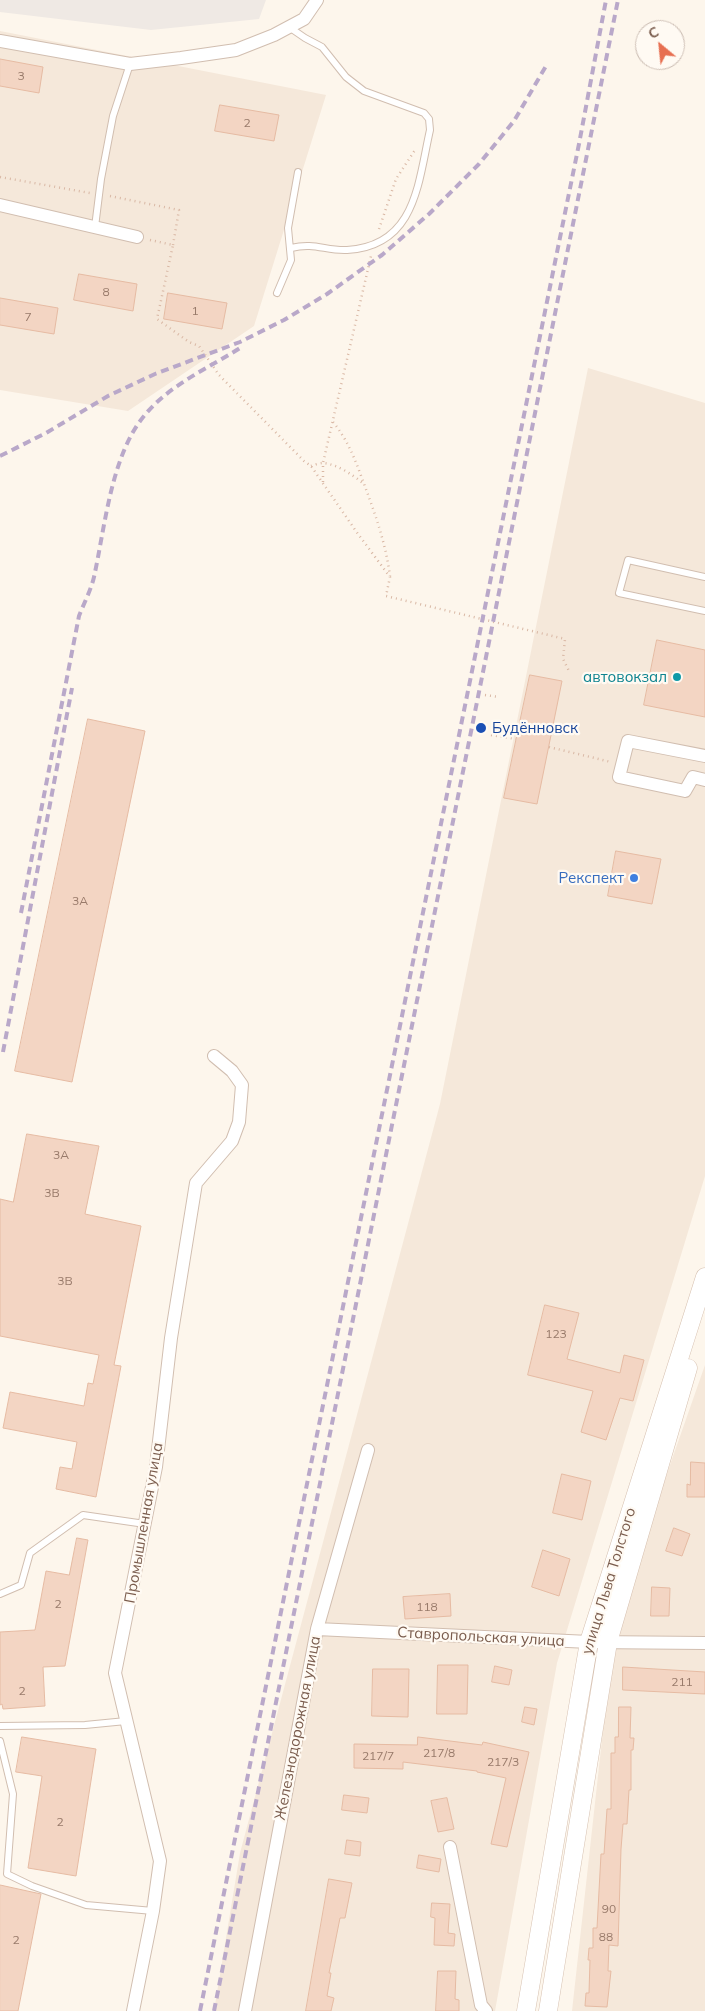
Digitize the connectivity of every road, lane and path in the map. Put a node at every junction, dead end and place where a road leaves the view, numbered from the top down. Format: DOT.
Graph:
graph roads {
  1 [pos="317,0"];
  2 [pos="289,27"];
  3 [pos="0,41"];
  4 [pos="130,64"];
  5 [pos="429,138"];
  6 [pos="298,172"];
  7 [pos="0,205"];
  8 [pos="95,227"];
  9 [pos="137,237"];
  10 [pos="374,245"];
  11 [pos="291,248"];
  12 [pos="277,293"];
  13 [pos="333,422"];
  14 [pos="323,463"];
  15 [pos="311,466"];
  16 [pos="322,484"];
  17 [pos="365,485"];
  18 [pos="390,577"];
  19 [pos="705,577"];
  20 [pos="705,611"];
  21 [pos="570,673"];
  22 [pos="485,695"];
  23 [pos="499,697"];
  24 [pos="491,734"];
  25 [pos="516,739"];
  26 [pos="549,747"];
  27 [pos="705,756"];
  28 [pos="622,764"];
  29 [pos="705,780"];
  30 [pos="214,1056"];
  31 [pos="705,1277"];
  32 [pos="705,1311"];
  33 [pos="368,1450"];
  34 [pos="146,1525"];
  35 [pos="0,1594"];
  36 [pos="317,1629"];
  37 [pos="588,1642"];
  38 [pos="608,1642"];
  39 [pos="705,1643"];
  40 [pos="126,1721"];
  41 [pos="0,1726"];
  42 [pos="0,1741"];
  43 [pos="450,1846"];
  44 [pos="0,1872"];
  45 [pos="8,1874"];
  46 [pos="153,1911"];
  47 [pos="133,2011"];
  48 [pos="245,2011"];
  49 [pos="486,2011"];
  50 [pos="526,2011"];
  51 [pos="548,2011"];
  1 -- 2 [label="street"];
  2 -- 4 [label="street"];
  2 -- 5 [label="lane"];
  3 -- 4 [label="street"];
  4 -- 8 [label="lane"];
  5 -- 10 [label="path"];
  5 -- 10 [label="lane"];
  6 -- 11 [label="lane"];
  7 -- 8 [label="street"];
  8 -- 9 [label="street"];
  9 -- 15 [label="path"];
  10 -- 11 [label="lane"];
  10 -- 13 [label="path"];
  11 -- 12 [label="lane"];
  13 -- 14 [label="path"];
  13 -- 17 [label="path"];
  14 -- 15 [label="path"];
  14 -- 16 [label="path"];
  14 -- 17 [label="path"];
  15 -- 16 [label="path"];
  16 -- 18 [label="path"];
  17 -- 18 [label="path"];
  18 -- 21 [label="path"];
  19 -- 20 [label="lane"];
  22 -- 23 [label="path"];
  24 -- 25 [label="path"];
  26 -- 28 [label="path"];
  27 -- 28 [label="street"];
  28 -- 29 [label="street"];
  30 -- 34 [label="street, Промышленная улица"];
  31 -- 37 [label="main road, улица Льва Толстого"];
  32 -- 38 [label="main road, улица Льва Толстого"];
  33 -- 36 [label="street, Железнодорожная улица"];
  34 -- 35 [label="lane"];
  34 -- 40 [label="street, Промышленная улица"];
  36 -- 37 [label="street, Ставропольская улица"];
  36 -- 48 [label="street, Железнодорожная улица"];
  37 -- 38 [label="street, Ставропольская улица"];
  37 -- 50 [label="main road, улица Льва Толстого"];
  38 -- 39 [label="street, Ставропольская улица"];
  38 -- 51 [label="main road, улица Льва Толстого"];
  40 -- 41 [label="lane"];
  40 -- 46 [label="street, Промышленная улица"];
  42 -- 45 [label="lane"];
  43 -- 49 [label="street"];
  44 -- 45 [label="lane"];
  45 -- 46 [label="lane"];
  46 -- 47 [label="street, Промышленная улица"];
}
